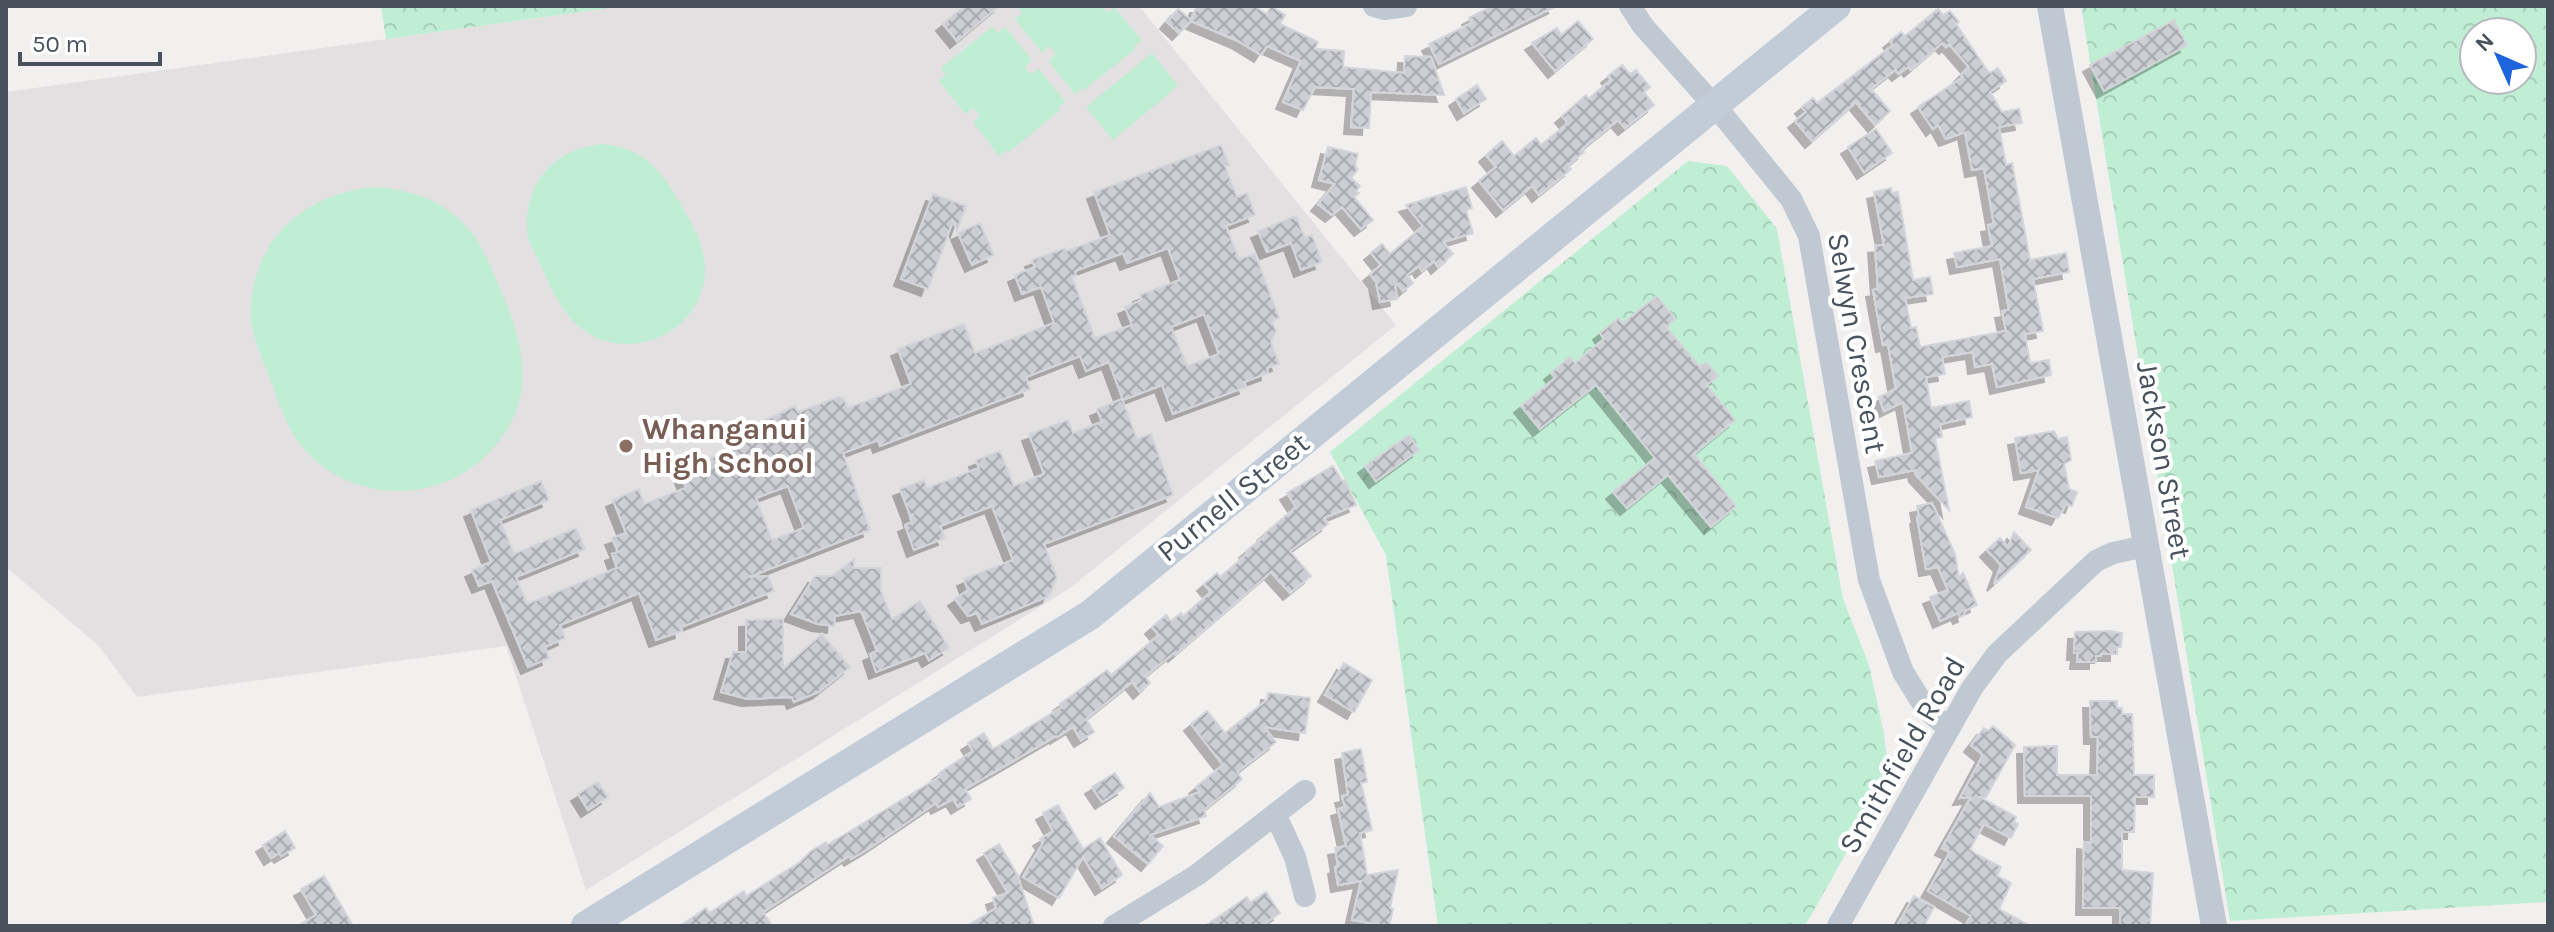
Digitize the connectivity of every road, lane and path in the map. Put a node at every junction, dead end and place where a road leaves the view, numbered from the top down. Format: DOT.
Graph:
graph roads {
  1 [pos="1374,6"];
  2 [pos="1406,6"];
  3 [pos="1630,6"];
  4 [pos="1836,6"];
  5 [pos="2050,6"];
  6 [pos="1714,105"];
  7 [pos="2146,546"];
  8 [pos="1950,725"];
  9 [pos="1305,791"];
  10 [pos="1276,816"];
  11 [pos="1305,896"];
  12 [pos="586,926"];
  13 [pos="1114,926"];
  14 [pos="1838,926"];
  15 [pos="2214,926"];
  1 -- 2 [label="street"];
  3 -- 6 [label="street, Selwyn Crescent"];
  4 -- 6 [label="main road, Purnell Street"];
  5 -- 7 [label="street, Jackson Street"];
  6 -- 8 [label="street, Selwyn Crescent"];
  6 -- 12 [label="main road, Purnell Street"];
  7 -- 8 [label="street, Smithfield Road"];
  7 -- 15 [label="street, Jackson Street"];
  8 -- 14 [label="street, Smithfield Road"];
  9 -- 10 [label="street"];
  10 -- 11 [label="street"];
  10 -- 13 [label="street"];
}
